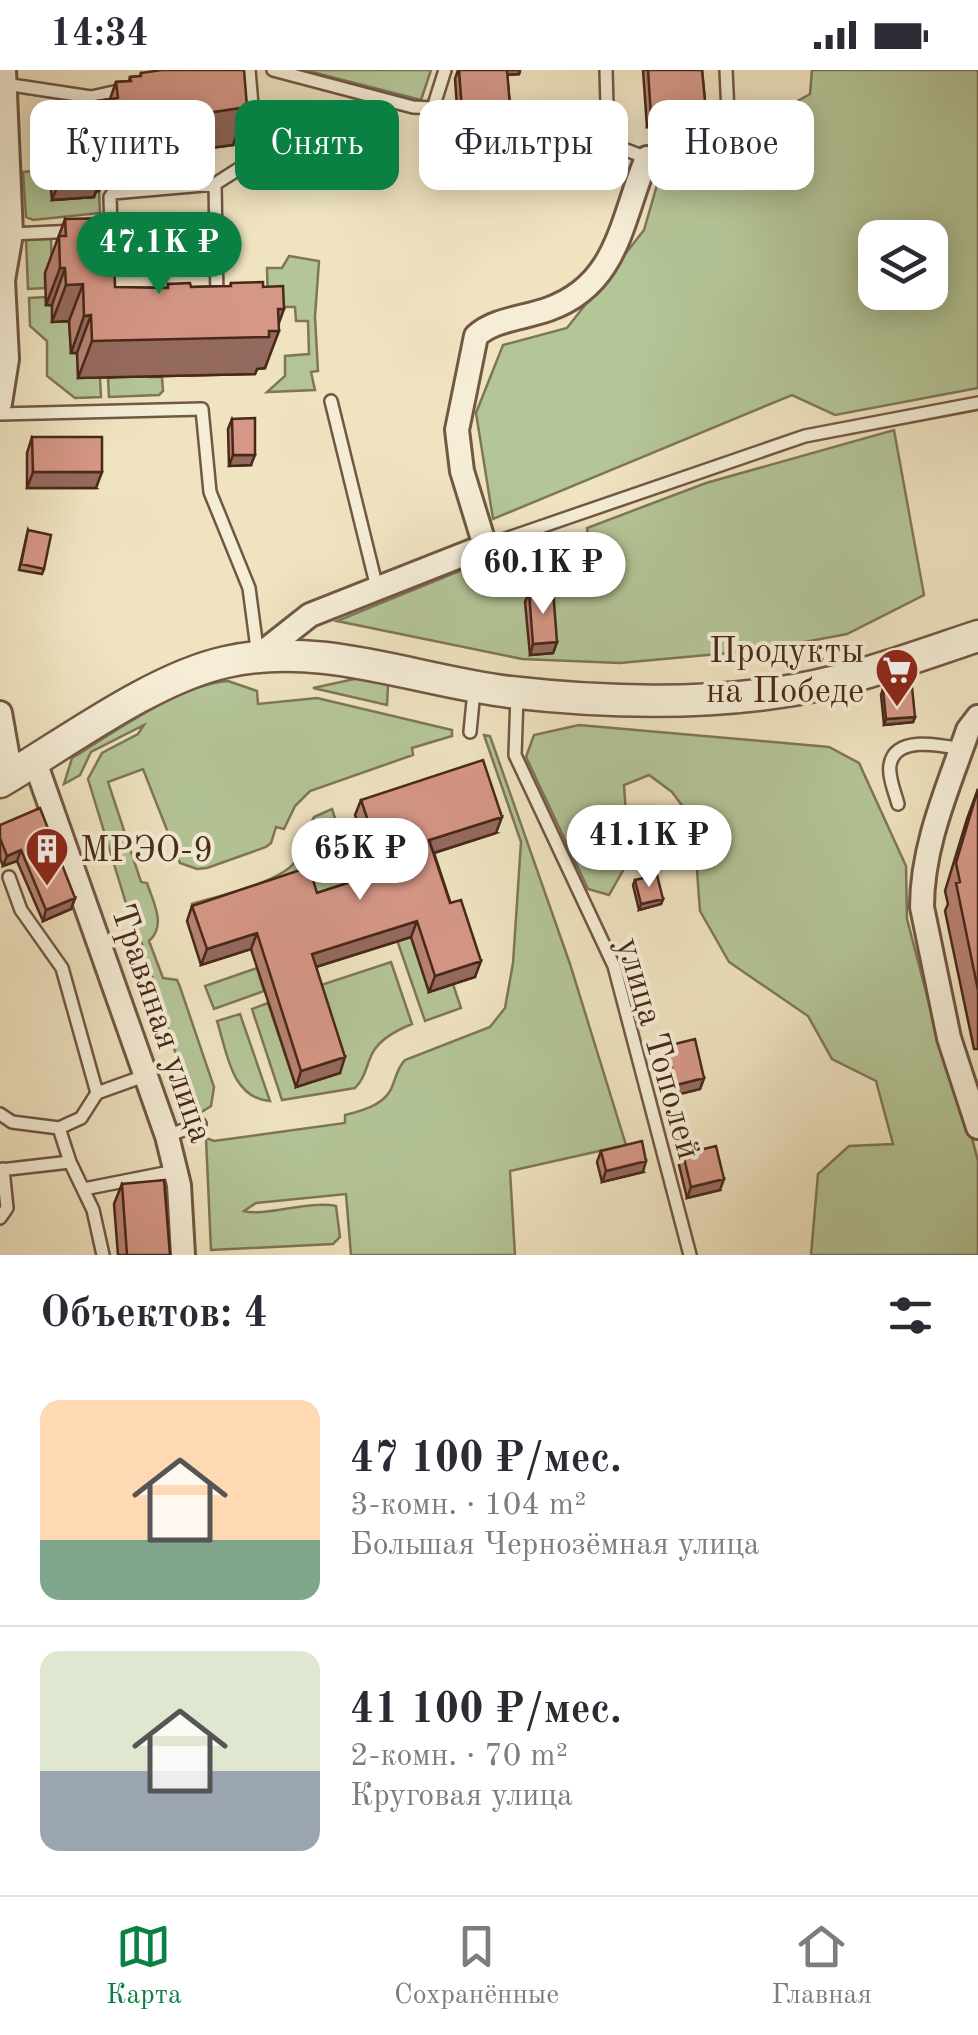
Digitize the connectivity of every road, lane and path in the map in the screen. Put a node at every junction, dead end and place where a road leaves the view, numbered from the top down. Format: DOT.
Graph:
graph roads {
  1 [pos="249,70"];
  2 [pos="273,70"];
  3 [pos="445,70"];
  4 [pos="606,70"];
  5 [pos="726,70"];
  6 [pos="4,77"];
  7 [pos="132,87"];
  8 [pos="647,158"];
  9 [pos="215,184"];
  10 [pos="138,190"];
  11 [pos="111,230"];
  12 [pos="11,234"];
  13 [pos="112,249"];
  14 [pos="211,306"];
  15 [pos="4,359"];
  16 [pos="332,401"];
  17 [pos="0,403"];
  18 [pos="978,403"];
  19 [pos="0,414"];
  20 [pos="485,546"];
  21 [pos="378,588"];
  22 [pos="978,636"];
  23 [pos="258,656"];
  24 [pos="474,686"];
  25 [pos="517,692"];
  26 [pos="0,714"];
  27 [pos="978,717"];
  28 [pos="470,732"];
  29 [pos="961,749"];
  30 [pos="15,773"];
  31 [pos="898,804"];
  32 [pos="9,877"];
  33 [pos="147,1075"];
  34 [pos="97,1093"];
  35 [pos="0,1114"];
  36 [pos="200,1124"];
  37 [pos="977,1124"];
  38 [pos="59,1128"];
  39 [pos="167,1136"];
  40 [pos="70,1162"];
  41 [pos="1,1170"];
  42 [pos="175,1171"];
  43 [pos="84,1189"];
  44 [pos="0,1218"];
  45 [pos="103,1255"];
  46 [pos="183,1255"];
  47 [pos="690,1255"];
  1 -- 9 [label="lane"];
  2 -- 3 [label="lane"];
  4 -- 8 [label="lane"];
  5 -- 8 [label="lane"];
  6 -- 7 [label="lane"];
  6 -- 12 [label="street"];
  8 -- 20 [label="street"];
  9 -- 14 [label="lane"];
  10 -- 11 [label="lane"];
  11 -- 12 [label="lane"];
  11 -- 13 [label="lane"];
  12 -- 15 [label="street"];
  15 -- 17 [label="street"];
  16 -- 21 [label="lane"];
  18 -- 20 [label="lane"];
  19 -- 23 [label="lane"];
  20 -- 21 [label="street"];
  21 -- 23 [label="street"];
  22 -- 25 [label="street"];
  23 -- 24 [label="street"];
  23 -- 30 [label="street"];
  24 -- 25 [label="street"];
  24 -- 28 [label="lane"];
  25 -- 47 [label="lane, улица Тополей"];
  26 -- 30 [label="street, Травяная улица"];
  27 -- 29 [label="street"];
  29 -- 31 [label="lane"];
  29 -- 37 [label="street"];
  30 -- 33 [label="street, Травяная улица"];
  32 -- 34 [label="lane"];
  33 -- 34 [label="lane"];
  33 -- 39 [label="street, Травяная улица"];
  34 -- 38 [label="lane"];
  35 -- 38 [label="lane"];
  36 -- 39 [label="lane"];
  38 -- 40 [label="lane"];
  39 -- 42 [label="street, Травяная улица"];
  40 -- 41 [label="lane"];
  40 -- 43 [label="lane"];
  41 -- 44 [label="lane"];
  42 -- 43 [label="lane"];
  42 -- 46 [label="street, Травяная улица"];
  43 -- 45 [label="lane"];
}
